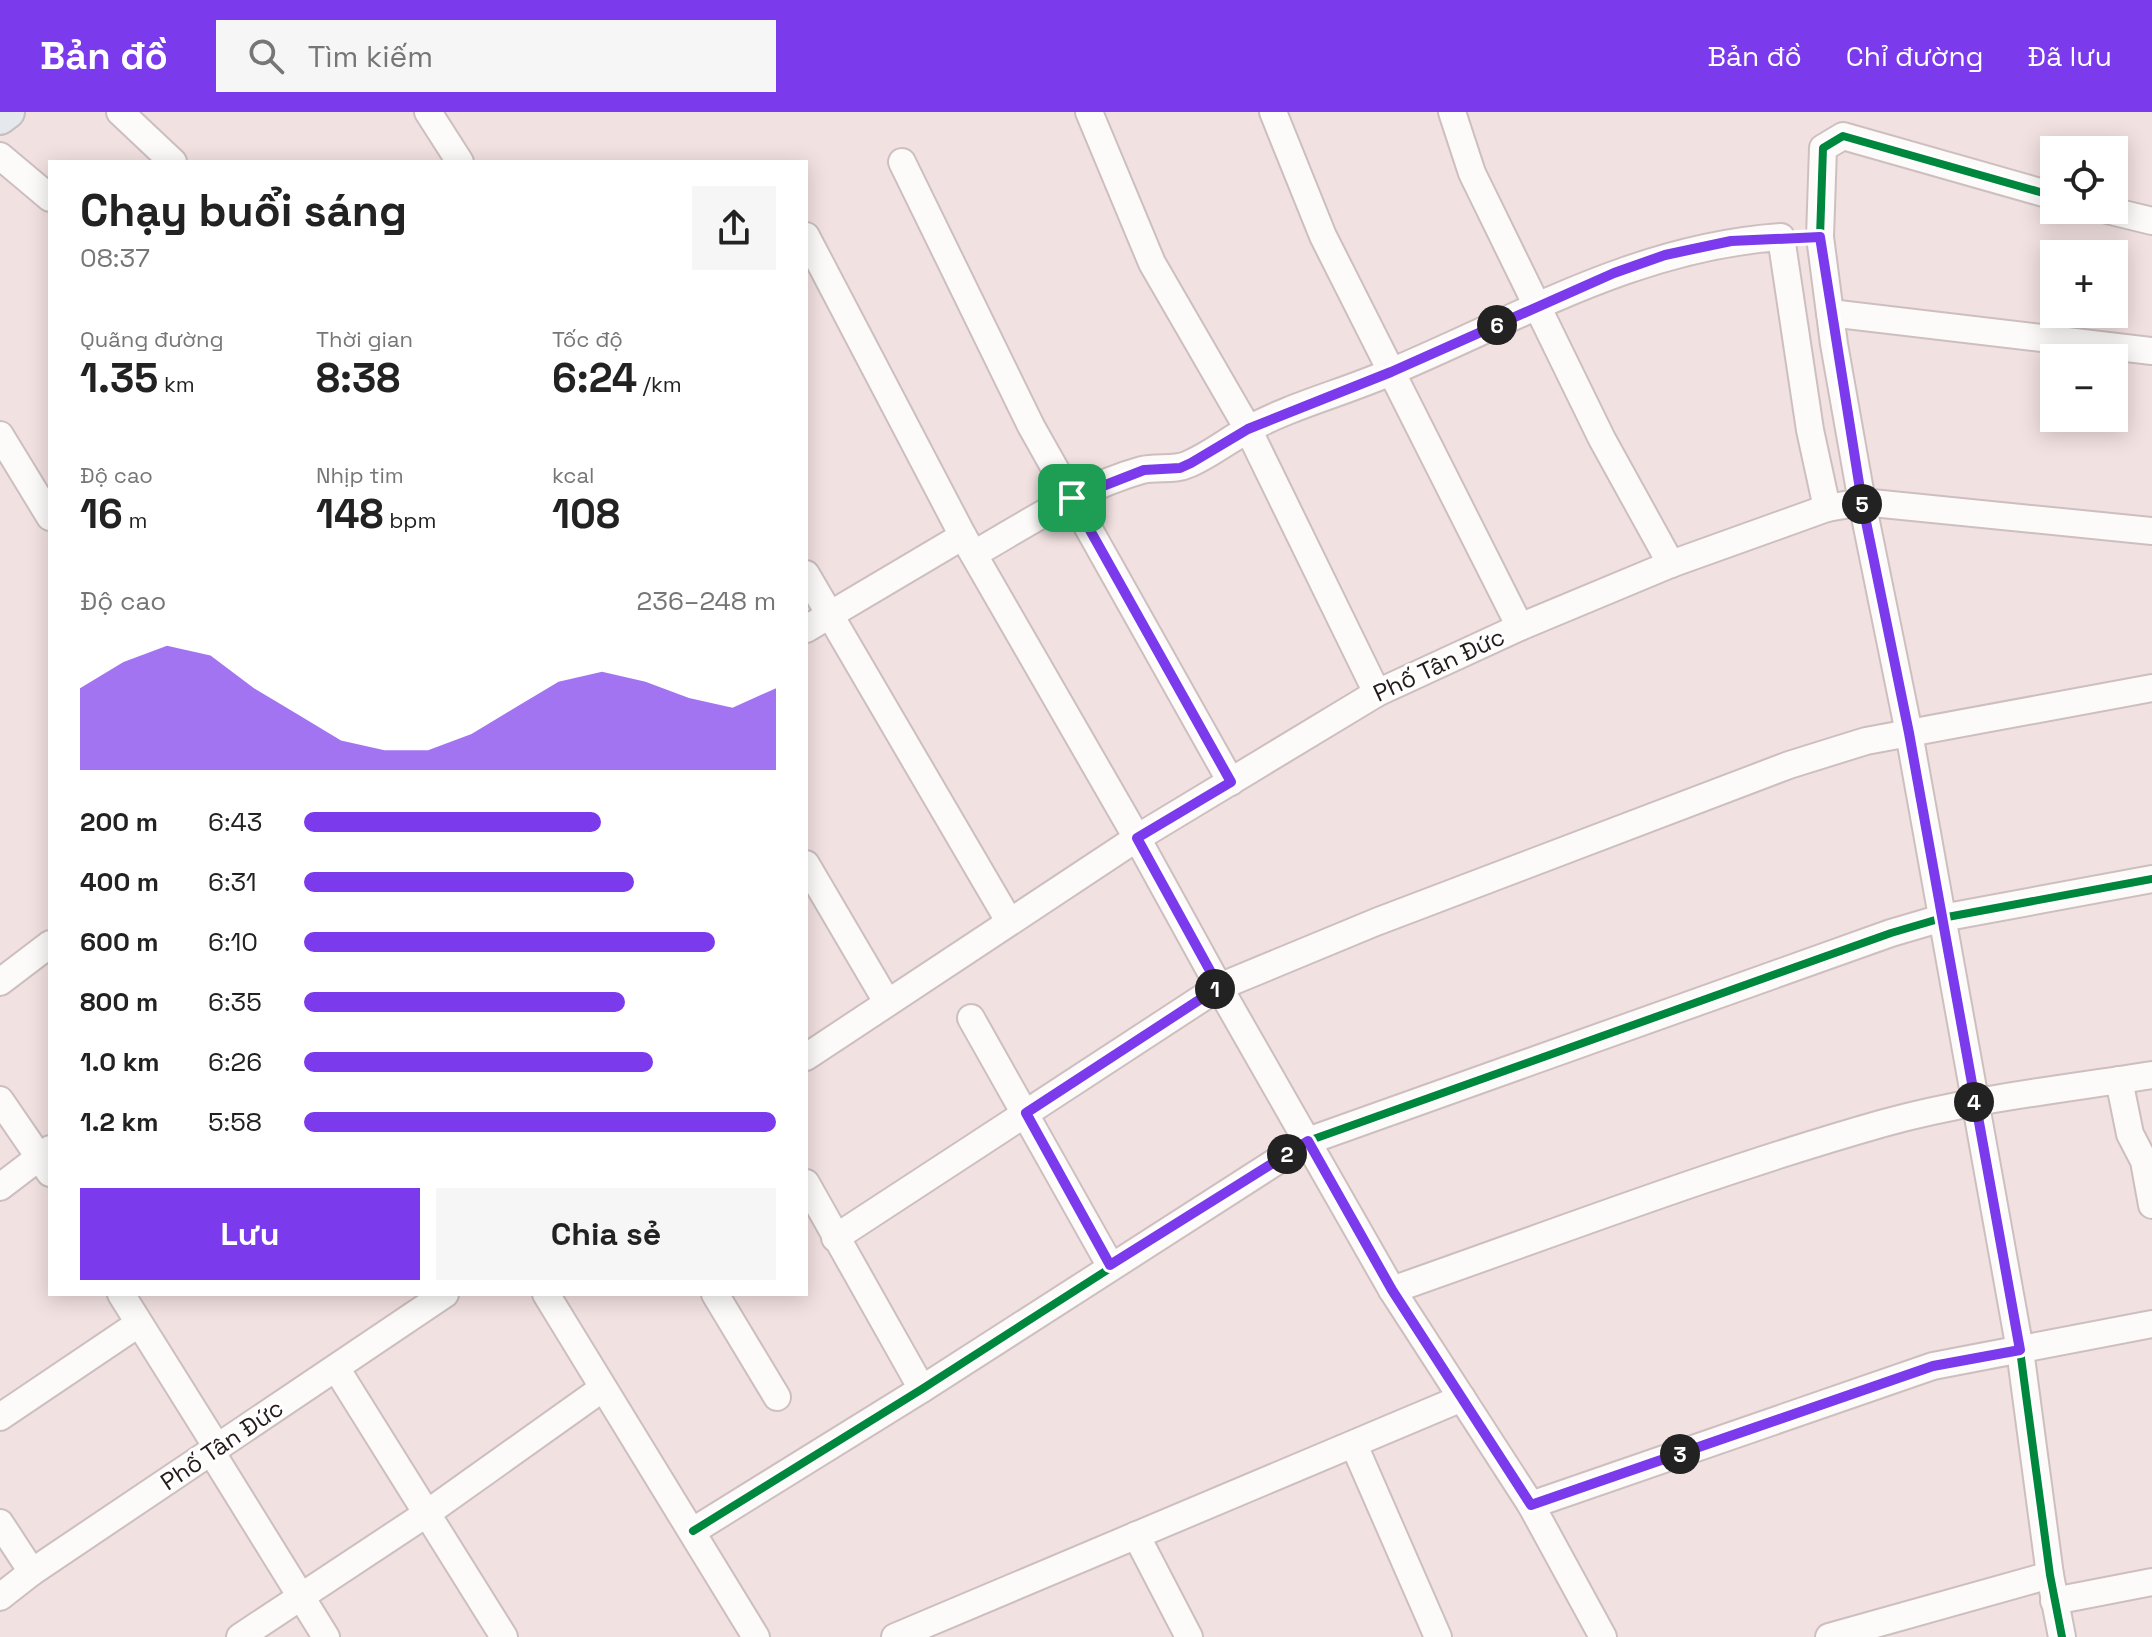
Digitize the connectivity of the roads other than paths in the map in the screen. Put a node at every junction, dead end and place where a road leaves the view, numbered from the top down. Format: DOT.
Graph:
graph roads {
  1 [pos="120,112"];
  2 [pos="428,112"];
  3 [pos="1089,112"];
  4 [pos="1273,112"];
  5 [pos="1452,112"];
  6 [pos="0,156"];
  7 [pos="171,160"];
  8 [pos="459,160"];
  9 [pos="902,162"];
  10 [pos="2040,192"];
  11 [pos="48,196"];
  12 [pos="2128,215"];
  13 [pos="2152,221"];
  14 [pos="1781,237"];
  15 [pos="1820,237"];
  16 [pos="808,240"];
  17 [pos="1538,307"];
  18 [pos="1830,313"];
  19 [pos="2152,351"];
  20 [pos="1391,372"];
  21 [pos="1248,429"];
  22 [pos="0,435"];
  23 [pos="1072,498"];
  24 [pos="1862,502"];
  25 [pos="1827,508"];
  26 [pos="48,514"];
  27 [pos="2152,531"];
  28 [pos="968,545"];
  29 [pos="1671,564"];
  30 [pos="808,578"];
  31 [pos="829,616"];
  32 [pos="1520,627"];
  33 [pos="808,628"];
  34 [pos="2152,688"];
  35 [pos="1377,693"];
  36 [pos="1909,733"];
  37 [pos="1231,782"];
  38 [pos="1137,838"];
  39 [pos="808,867"];
  40 [pos="2152,879"];
  41 [pos="1942,918"];
  42 [pos="1009,921"];
  43 [pos="48,946"];
  44 [pos="0,982"];
  45 [pos="1219,987"];
  46 [pos="887,1002"];
  47 [pos="971,1018"];
  48 [pos="808,1056"];
  49 [pos="2152,1075"];
  50 [pos="2119,1080"];
  51 [pos="0,1100"];
  52 [pos="1974,1103"];
  53 [pos="1026,1113"];
  54 [pos="1308,1141"];
  55 [pos="47,1159"];
  56 [pos="0,1187"];
  57 [pos="808,1187"];
  58 [pos="2152,1205"];
  59 [pos="835,1238"];
  60 [pos="1110,1265"];
  61 [pos="1392,1290"];
  62 [pos="122,1296"];
  63 [pos="442,1296"];
  64 [pos="547,1296"];
  65 [pos="716,1296"];
  66 [pos="138,1324"];
  67 [pos="2152,1324"];
  68 [pos="2020,1350"];
  69 [pos="336,1368"];
  70 [pos="603,1388"];
  71 [pos="922,1389"];
  72 [pos="777,1397"];
  73 [pos="1462,1398"];
  74 [pos="0,1417"];
  75 [pos="1354,1445"];
  76 [pos="215,1451"];
  77 [pos="1531,1505"];
  78 [pos="426,1514"];
  79 [pos="0,1523"];
  80 [pos="693,1531"];
  81 [pos="1136,1535"];
  82 [pos="32,1572"];
  83 [pos="2050,1575"];
  84 [pos="2152,1582"];
  85 [pos="301,1596"];
  86 [pos="0,1597"];
  87 [pos="2054,1601"];
  88 [pos="240,1637"];
  89 [pos="326,1637"];
  90 [pos="504,1637"];
  91 [pos="756,1637"];
  92 [pos="895,1637"];
  93 [pos="1189,1637"];
  94 [pos="1438,1637"];
  95 [pos="1603,1637"];
  96 [pos="1829,1637"];
  97 [pos="2062,1637"];
  1 -- 7 [label="street"];
  2 -- 8 [label="street"];
  3 -- 21 [label="street"];
  4 -- 20 [label="street"];
  5 -- 17 [label="street"];
  6 -- 11 [label="street"];
  9 -- 23 [label="street"];
  10 -- 15 [label="street"];
  12 -- 13 [label="street"];
  14 -- 15 [label="street"];
  14 -- 17 [label="street"];
  14 -- 25 [label="street"];
  15 -- 18 [label="street"];
  16 -- 28 [label="street"];
  17 -- 20 [label="street"];
  17 -- 29 [label="street"];
  18 -- 19 [label="street"];
  18 -- 24 [label="street"];
  20 -- 21 [label="street"];
  20 -- 32 [label="street"];
  21 -- 23 [label="street"];
  21 -- 35 [label="street"];
  22 -- 26 [label="street"];
  23 -- 28 [label="street"];
  23 -- 37 [label="street"];
  24 -- 25 [label="street, Phố Tân Đức"];
  24 -- 27 [label="street, Phố Tân Đức"];
  24 -- 36 [label="street"];
  25 -- 29 [label="street, Phố Tân Đức"];
  28 -- 31 [label="street"];
  28 -- 38 [label="street"];
  29 -- 32 [label="street, Phố Tân Đức"];
  30 -- 31 [label="street"];
  31 -- 33 [label="street"];
  31 -- 42 [label="street"];
  32 -- 35 [label="street, Phố Tân Đức"];
  34 -- 36 [label="street"];
  35 -- 37 [label="street, Phố Tân Đức"];
  36 -- 41 [label="street"];
  36 -- 45 [label="street"];
  37 -- 38 [label="street, Phố Tân Đức"];
  38 -- 42 [label="street, Phố Tân Đức"];
  38 -- 45 [label="street"];
  39 -- 46 [label="street"];
  40 -- 41 [label="street"];
  41 -- 52 [label="street"];
  41 -- 54 [label="street"];
  42 -- 46 [label="street, Phố Tân Đức"];
  43 -- 44 [label="street"];
  45 -- 53 [label="street"];
  45 -- 54 [label="street"];
  46 -- 48 [label="street, Phố Tân Đức"];
  47 -- 53 [label="street"];
  49 -- 50 [label="street"];
  50 -- 52 [label="street"];
  50 -- 58 [label="street"];
  51 -- 55 [label="street"];
  52 -- 61 [label="street"];
  52 -- 68 [label="street"];
  53 -- 59 [label="street"];
  53 -- 60 [label="street"];
  54 -- 60 [label="street"];
  54 -- 61 [label="street"];
  55 -- 56 [label="street"];
  57 -- 59 [label="street"];
  59 -- 71 [label="street"];
  60 -- 71 [label="street"];
  61 -- 73 [label="street"];
  62 -- 66 [label="street"];
  63 -- 69 [label="street, Phố Tân Đức"];
  64 -- 70 [label="street"];
  65 -- 72 [label="street"];
  66 -- 74 [label="street"];
  66 -- 76 [label="street"];
  67 -- 68 [label="street"];
  68 -- 77 [label="street"];
  68 -- 83 [label="street"];
  69 -- 76 [label="street, Phố Tân Đức"];
  69 -- 78 [label="street"];
  70 -- 78 [label="street"];
  70 -- 80 [label="street"];
  71 -- 80 [label="street"];
  73 -- 75 [label="street"];
  73 -- 77 [label="street"];
  75 -- 81 [label="street"];
  75 -- 94 [label="street"];
  76 -- 82 [label="street, Phố Tân Đức"];
  76 -- 85 [label="street"];
  77 -- 95 [label="street"];
  78 -- 85 [label="street"];
  78 -- 90 [label="street"];
  79 -- 82 [label="street"];
  80 -- 91 [label="street"];
  81 -- 92 [label="street"];
  81 -- 93 [label="street"];
  82 -- 86 [label="street, Phố Tân Đức"];
  83 -- 87 [label="street"];
  83 -- 96 [label="street"];
  84 -- 87 [label="street"];
  85 -- 88 [label="street"];
  85 -- 89 [label="street"];
  87 -- 97 [label="street"];
}
